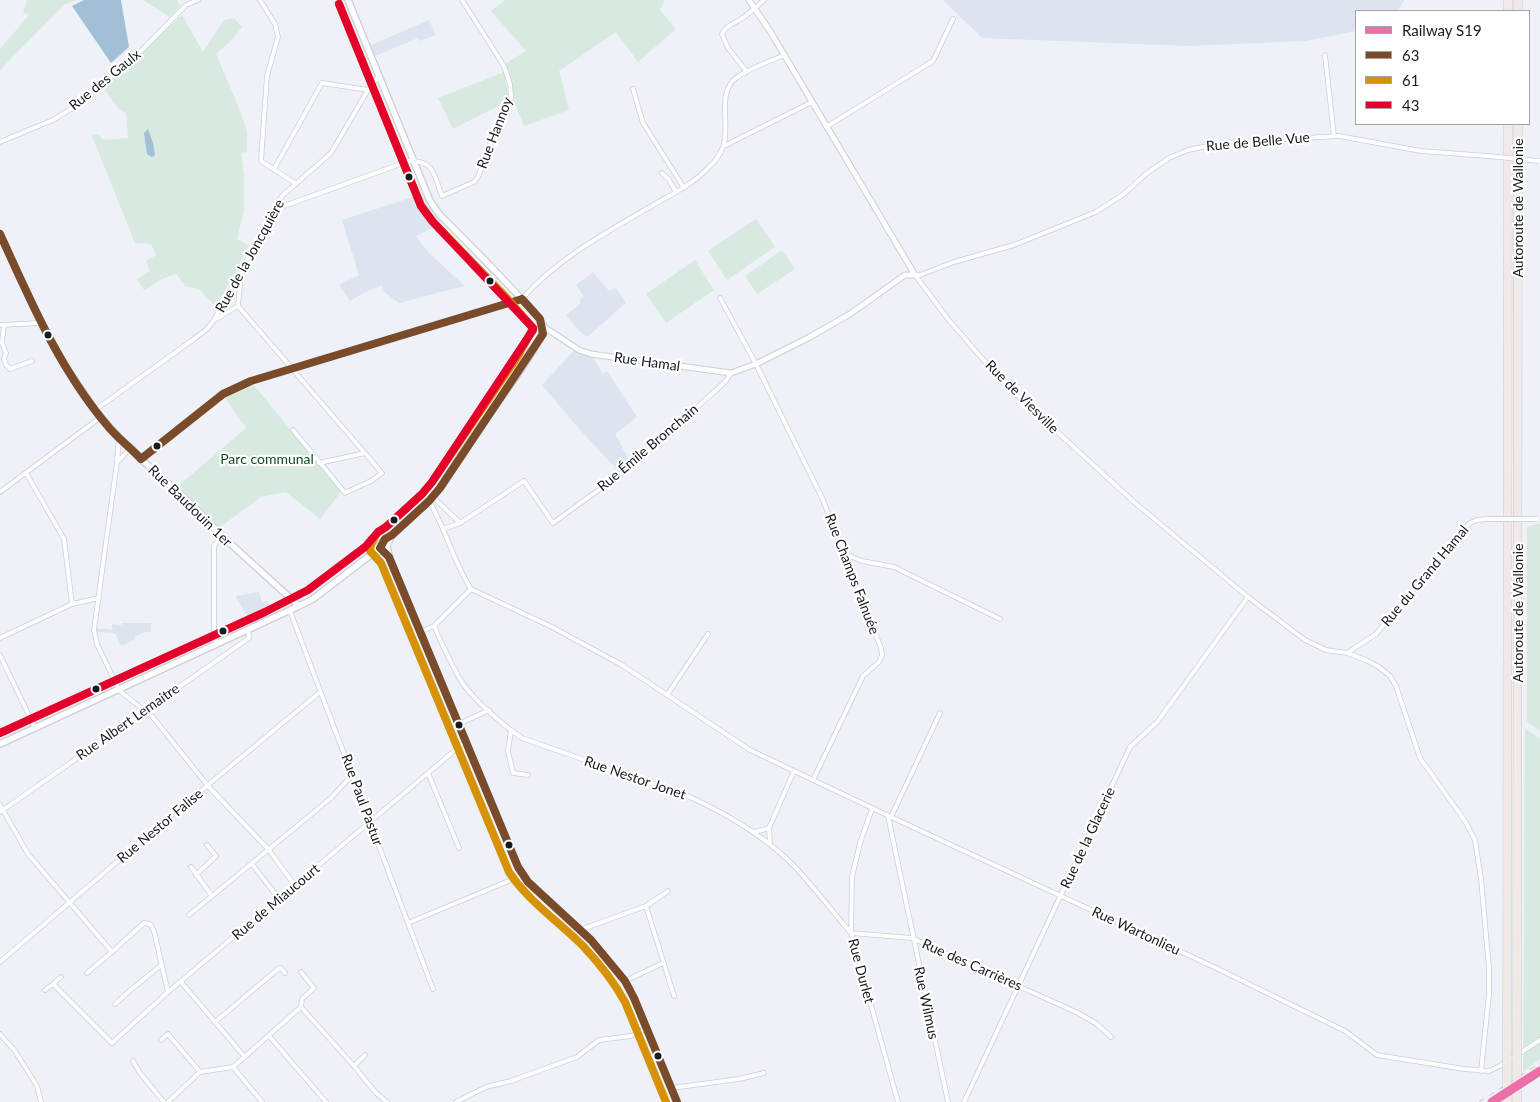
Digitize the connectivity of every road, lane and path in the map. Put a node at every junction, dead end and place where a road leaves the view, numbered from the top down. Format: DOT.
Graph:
graph roads {
  1 [pos="198,0"];
  2 [pos="260,0"];
  3 [pos="348,0"];
  4 [pos="462,0"];
  5 [pos="749,0"];
  6 [pos="764,0"];
  7 [pos="754,8"];
  8 [pos="953,19"];
  9 [pos="785,55"];
  10 [pos="1325,55"];
  11 [pos="747,72"];
  12 [pos="379,76"];
  13 [pos="634,89"];
  14 [pos="368,90"];
  15 [pos="812,102"];
  16 [pos="1508,125"];
  17 [pos="1518,125"];
  18 [pos="826,127"];
  19 [pos="1334,136"];
  20 [pos="0,142"];
  21 [pos="724,146"];
  22 [pos="413,161"];
  23 [pos="1539,161"];
  24 [pos="274,169"];
  25 [pos="662,173"];
  26 [pos="295,184"];
  27 [pos="684,188"];
  28 [pos="676,192"];
  29 [pos="275,208"];
  30 [pos="0,234"];
  31 [pos="241,271"];
  32 [pos="915,274"];
  33 [pos="720,298"];
  34 [pos="522,299"];
  35 [pos="238,306"];
  36 [pos="214,320"];
  37 [pos="41,322"];
  38 [pos="2,325"];
  39 [pos="544,327"];
  40 [pos="2,360"];
  41 [pos="32,361"];
  42 [pos="756,364"];
  43 [pos="294,370"];
  44 [pos="731,373"];
  45 [pos="95,410"];
  46 [pos="101,417"];
  47 [pos="293,430"];
  48 [pos="119,438"];
  49 [pos="131,448"];
  50 [pos="365,453"];
  51 [pos="141,459"];
  52 [pos="117,462"];
  53 [pos="319,463"];
  54 [pos="26,473"];
  55 [pos="0,492"];
  56 [pos="431,499"];
  57 [pos="1538,519"];
  58 [pos="460,523"];
  59 [pos="443,529"];
  60 [pos="222,536"];
  61 [pos="383,547"];
  62 [pos="845,554"];
  63 [pos="471,589"];
  64 [pos="1248,597"];
  65 [pos="98,598"];
  66 [pos="72,604"];
  67 [pos="299,606"];
  68 [pos="290,611"];
  69 [pos="1000,619"];
  70 [pos="434,626"];
  71 [pos="248,630"];
  72 [pos="420,632"];
  73 [pos="708,634"];
  74 [pos="0,638"];
  75 [pos="218,644"];
  76 [pos="1347,653"];
  77 [pos="0,655"];
  78 [pos="119,690"];
  79 [pos="320,692"];
  80 [pos="667,695"];
  81 [pos="147,710"];
  82 [pos="489,710"];
  83 [pos="940,713"];
  84 [pos="459,724"];
  85 [pos="35,728"];
  86 [pos="511,731"];
  87 [pos="466,741"];
  88 [pos="0,744"];
  89 [pos="794,771"];
  90 [pos="428,773"];
  91 [pos="353,774"];
  92 [pos="528,775"];
  93 [pos="812,780"];
  94 [pos="208,786"];
  95 [pos="0,805"];
  96 [pos="872,809"];
  97 [pos="1,811"];
  98 [pos="889,817"];
  99 [pos="370,822"];
  100 [pos="769,828"];
  101 [pos="755,832"];
  102 [pos="770,844"];
  103 [pos="207,845"];
  104 [pos="459,848"];
  105 [pos="268,850"];
  106 [pos="252,864"];
  107 [pos="191,867"];
  108 [pos="196,874"];
  109 [pos="523,876"];
  110 [pos="294,886"];
  111 [pos="668,891"];
  112 [pos="212,896"];
  113 [pos="1061,897"];
  114 [pos="279,899"];
  115 [pos="68,902"];
  116 [pos="646,906"];
  117 [pos="189,915"];
  118 [pos="408,923"];
  119 [pos="580,930"];
  120 [pos="851,933"];
  121 [pos="912,938"];
  122 [pos="112,952"];
  123 [pos="0,962"];
  124 [pos="663,963"];
  125 [pos="161,965"];
  126 [pos="301,972"];
  127 [pos="87,973"];
  128 [pos="285,973"];
  129 [pos="61,977"];
  130 [pos="625,980"];
  131 [pos="181,982"];
  132 [pos="53,984"];
  133 [pos="1018,986"];
  134 [pos="433,989"];
  135 [pos="45,990"];
  136 [pos="168,992"];
  137 [pos="674,996"];
  138 [pos="115,1004"];
  139 [pos="302,1007"];
  140 [pos="215,1022"];
  141 [pos="647,1028"];
  142 [pos="0,1034"];
  143 [pos="269,1036"];
  144 [pos="1111,1037"];
  145 [pos="161,1040"];
  146 [pos="1540,1040"];
  147 [pos="365,1055"];
  148 [pos="244,1056"];
  149 [pos="133,1062"];
  150 [pos="354,1066"];
  151 [pos="233,1067"];
  152 [pos="1481,1071"];
  153 [pos="200,1072"];
  154 [pos="764,1073"];
  155 [pos="672,1088"];
  156 [pos="41,1102"];
  157 [pos="164,1102"];
  158 [pos="168,1102"];
  159 [pos="262,1102"];
  160 [pos="326,1102"];
  161 [pos="387,1102"];
  162 [pos="456,1102"];
  163 [pos="678,1102"];
  164 [pos="898,1102"];
  165 [pos="948,1102"];
  166 [pos="964,1102"];
  167 [pos="1507,1102"];
  168 [pos="1517,1102"];
  1 -- 20 [label="street, Rue des Gaulx"];
  2 -- 24 [label="street"];
  3 -- 12 [label="main road"];
  4 -- 22 [label="street, Rue Hannoy"];
  5 -- 7 [label="street, Rue de Viesville"];
  6 -- 7 [label="street"];
  7 -- 9 [label="street, Rue de Viesville"];
  7 -- 11 [label="street"];
  8 -- 18 [label="street"];
  9 -- 11 [label="street"];
  9 -- 15 [label="street, Rue de Viesville"];
  10 -- 19 [label="street"];
  11 -- 21 [label="street"];
  12 -- 14 [label="street, Rue de la Joncquière"];
  12 -- 22 [label="main road"];
  13 -- 27 [label="street"];
  14 -- 24 [label="street"];
  14 -- 26 [label="street, Rue de la Joncquière"];
  15 -- 18 [label="street, Rue de Viesville"];
  15 -- 21 [label="street"];
  16 -- 167 [label="highway, Autoroute de Wallonie, bridge"];
  17 -- 168 [label="highway, Autoroute de Wallonie, bridge"];
  18 -- 32 [label="street, Rue de Viesville"];
  19 -- 23 [label="street, Rue de Belle Vue, bridge"];
  19 -- 32 [label="street, Rue de Belle Vue"];
  21 -- 27 [label="street"];
  22 -- 29 [label="street"];
  22 -- 34 [label="main road"];
  24 -- 26 [label="street"];
  25 -- 28 [label="street"];
  26 -- 29 [label="street, Rue de la Joncquière"];
  27 -- 28 [label="street"];
  28 -- 34 [label="street"];
  29 -- 31 [label="street, Rue de la Joncquière"];
  30 -- 37 [label="main road, Rue Baudouin 1er"];
  31 -- 35 [label="street"];
  31 -- 36 [label="street, Rue de la Joncquière"];
  32 -- 42 [label="street, Rue Hamal"];
  32 -- 64 [label="street, Rue de Viesville"];
  33 -- 42 [label="street"];
  34 -- 39 [label="main road"];
  34 -- 43 [label="street"];
  35 -- 36 [label="street"];
  35 -- 43 [label="street"];
  36 -- 45 [label="street, Rue de la Joncquière"];
  37 -- 38 [label="street"];
  37 -- 45 [label="main road, Rue Baudouin 1er"];
  38 -- 40 [label="street"];
  39 -- 44 [label="street, Rue Hamal"];
  39 -- 56 [label="main road"];
  40 -- 41 [label="street"];
  42 -- 44 [label="street, Rue Hamal"];
  42 -- 62 [label="street, Rue Champs Falnuée"];
  43 -- 50 [label="street"];
  43 -- 51 [label="street"];
  44 -- 58 [label="street, Rue Émile Bronchain"];
  45 -- 46 [label="main road, Rue Baudouin 1er"];
  46 -- 48 [label="main road, Rue Baudouin 1er"];
  46 -- 54 [label="street"];
  47 -- 53 [label="street"];
  48 -- 49 [label="main road, Rue Baudouin 1er"];
  48 -- 52 [label="street"];
  49 -- 51 [label="main road, Rue Baudouin 1er"];
  49 -- 52 [label="street"];
  50 -- 53 [label="street"];
  50 -- 53 [label="street"];
  51 -- 60 [label="main road, Rue Baudouin 1er"];
  52 -- 65 [label="street"];
  54 -- 55 [label="street"];
  54 -- 66 [label="street"];
  56 -- 58 [label="street"];
  56 -- 59 [label="street"];
  56 -- 61 [label="main road"];
  57 -- 76 [label="street, Rue du Grand Hamal, bridge"];
  58 -- 59 [label="street"];
  59 -- 63 [label="street"];
  60 -- 67 [label="main road, Rue Baudouin 1er"];
  60 -- 75 [label="street"];
  61 -- 67 [label="main road"];
  61 -- 72 [label="main road"];
  62 -- 69 [label="street"];
  62 -- 93 [label="street, Rue Champs Falnuée"];
  63 -- 70 [label="street"];
  63 -- 80 [label="street, Rue Wartonlieu"];
  64 -- 76 [label="street, Rue de Viesville"];
  64 -- 113 [label="street, Rue de la Glacerie"];
  65 -- 66 [label="street"];
  65 -- 78 [label="street"];
  66 -- 74 [label="street"];
  67 -- 68 [label="main road"];
  68 -- 71 [label="main road"];
  68 -- 79 [label="street, Rue Paul Pastur"];
  70 -- 72 [label="street"];
  70 -- 82 [label="street, Rue Nestor Jonet"];
  71 -- 75 [label="main road"];
  71 -- 81 [label="street, Rue Albert Lemaitre"];
  72 -- 84 [label="main road"];
  73 -- 80 [label="street"];
  75 -- 78 [label="main road"];
  76 -- 152 [label="street, Rue de Viesville"];
  77 -- 85 [label="street"];
  78 -- 81 [label="street"];
  78 -- 85 [label="main road"];
  79 -- 91 [label="street, Rue Paul Pastur"];
  79 -- 94 [label="street, Rue Nestor Falise"];
  80 -- 89 [label="street, Rue Wartonlieu"];
  81 -- 94 [label="street"];
  81 -- 97 [label="street, Rue Albert Lemaitre"];
  82 -- 84 [label="street"];
  82 -- 86 [label="street, Rue Nestor Jonet"];
  83 -- 98 [label="street"];
  84 -- 87 [label="main road"];
  85 -- 88 [label="main road"];
  86 -- 92 [label="street"];
  86 -- 101 [label="street, Rue Nestor Jonet"];
  87 -- 90 [label="street, Rue de Miaucourt"];
  87 -- 109 [label="main road"];
  89 -- 93 [label="street, Rue Wartonlieu"];
  89 -- 100 [label="street"];
  90 -- 99 [label="street, Rue de Miaucourt"];
  90 -- 104 [label="street"];
  91 -- 99 [label="street, Rue Paul Pastur"];
  91 -- 105 [label="street"];
  93 -- 96 [label="street, Rue Wartonlieu"];
  94 -- 105 [label="street"];
  94 -- 115 [label="street, Rue Nestor Falise"];
  95 -- 97 [label="street"];
  96 -- 98 [label="street, Rue Wartonlieu"];
  96 -- 120 [label="street, Rue Durlet"];
  97 -- 115 [label="street"];
  98 -- 113 [label="street, Rue Wartonlieu"];
  98 -- 121 [label="street, Rue Wilmus"];
  99 -- 110 [label="street, Rue de Miaucourt"];
  99 -- 118 [label="street, Rue Paul Pastur"];
  100 -- 101 [label="street"];
  100 -- 102 [label="street"];
  101 -- 102 [label="street, Rue Nestor Jonet"];
  102 -- 120 [label="street"];
  103 -- 108 [label="street"];
  105 -- 106 [label="street"];
  105 -- 110 [label="street"];
  106 -- 112 [label="street"];
  106 -- 114 [label="street"];
  107 -- 108 [label="street"];
  108 -- 112 [label="street"];
  109 -- 118 [label="street"];
  109 -- 119 [label="main road"];
  110 -- 114 [label="street, Rue de Miaucourt"];
  111 -- 116 [label="street"];
  112 -- 117 [label="street"];
  113 -- 133 [label="street, Rue de la Glacerie"];
  113 -- 152 [label="street, Rue Wartonlieu"];
  114 -- 131 [label="street, Rue de Miaucourt"];
  115 -- 122 [label="street"];
  115 -- 123 [label="street, Rue Nestor Falise"];
  116 -- 119 [label="street"];
  116 -- 124 [label="street"];
  118 -- 134 [label="street, Rue Paul Pastur"];
  119 -- 130 [label="main road"];
  120 -- 121 [label="street, Rue des Carrières"];
  120 -- 164 [label="street, Rue Durlet"];
  121 -- 133 [label="street, Rue des Carrières"];
  121 -- 165 [label="street, Rue Wilmus"];
  122 -- 125 [label="street"];
  122 -- 127 [label="street"];
  124 -- 130 [label="street"];
  124 -- 137 [label="street"];
  125 -- 136 [label="street"];
  125 -- 138 [label="street"];
  126 -- 139 [label="street"];
  128 -- 140 [label="street"];
  129 -- 132 [label="street"];
  130 -- 141 [label="main road"];
  131 -- 136 [label="street, Rue de Miaucourt"];
  131 -- 140 [label="street"];
  132 -- 135 [label="street"];
  132 -- 136 [label="street, Rue de Miaucourt"];
  133 -- 144 [label="street, Rue des Carrières"];
  133 -- 166 [label="street, Rue de la Glacerie"];
  139 -- 143 [label="street"];
  139 -- 150 [label="street"];
  140 -- 148 [label="street"];
  141 -- 155 [label="main road"];
  141 -- 162 [label="street"];
  142 -- 156 [label="street"];
  143 -- 148 [label="street"];
  143 -- 160 [label="street"];
  145 -- 153 [label="street"];
  146 -- 152 [label="street"];
  147 -- 150 [label="street"];
  148 -- 151 [label="street"];
  149 -- 157 [label="street"];
  150 -- 161 [label="street"];
  151 -- 153 [label="street"];
  151 -- 159 [label="street"];
  153 -- 158 [label="street"];
  154 -- 155 [label="street"];
  155 -- 163 [label="main road"];
}
